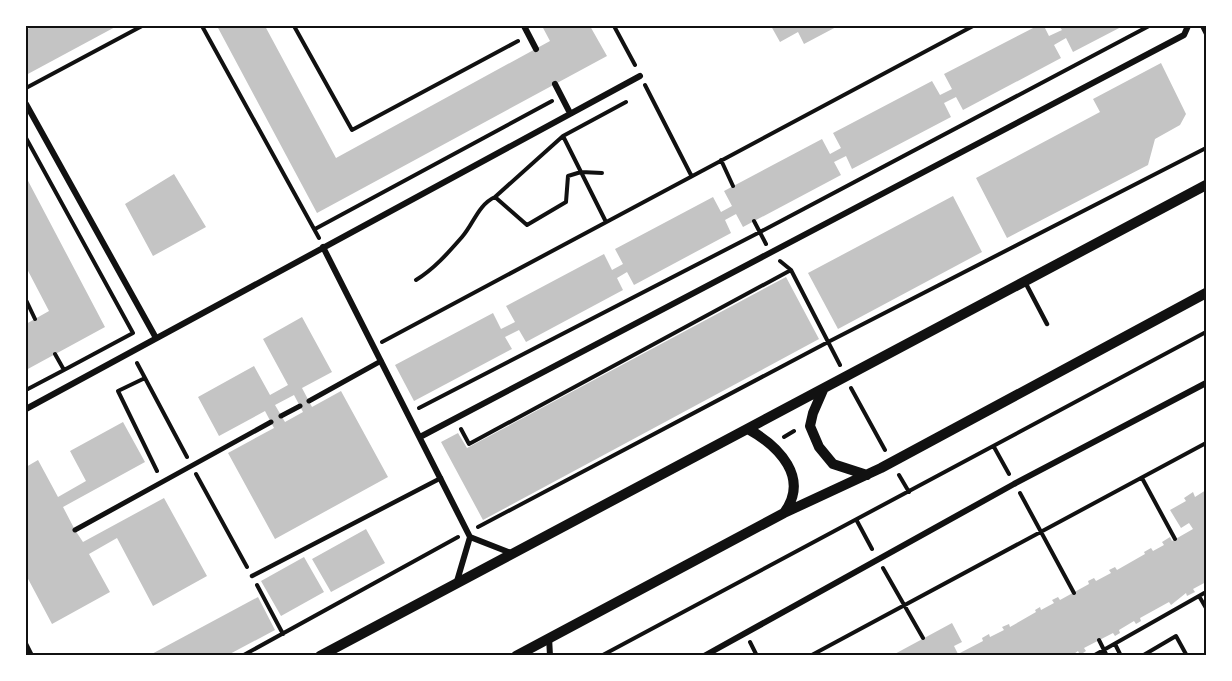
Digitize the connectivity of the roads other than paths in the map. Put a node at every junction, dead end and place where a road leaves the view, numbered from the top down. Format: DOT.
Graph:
graph roads {
  1 [pos="524,26"];
  2 [pos="1188,26"];
  3 [pos="536,49"];
  4 [pos="640,76"];
  5 [pos="555,84"];
  6 [pos="26,104"];
  7 [pos="570,113"];
  8 [pos="1206,185"];
  9 [pos="322,247"];
  10 [pos="1025,282"];
  11 [pos="1206,293"];
  12 [pos="1047,324"];
  13 [pos="156,338"];
  14 [pos="381,361"];
  15 [pos="1206,383"];
  16 [pos="823,390"];
  17 [pos="309,401"];
  18 [pos="300,406"];
  19 [pos="26,409"];
  20 [pos="282,416"];
  21 [pos="271,422"];
  22 [pos="748,429"];
  23 [pos="420,437"];
  24 [pos="867,475"];
  25 [pos="441,478"];
  26 [pos="784,513"];
  27 [pos="75,530"];
  28 [pos="469,534"];
  29 [pos="512,554"];
  30 [pos="252,576"];
  31 [pos="457,583"];
  32 [pos="549,637"];
  33 [pos="26,644"];
  34 [pos="32,656"];
  35 [pos="320,656"];
  36 [pos="516,656"];
  37 [pos="550,656"];
  38 [pos="704,656"];
  1 -- 3 [label="street"];
  2 -- 23 [label="street"];
  4 -- 7 [label="street"];
  5 -- 7 [label="street"];
  6 -- 13 [label="street"];
  7 -- 9 [label="street"];
  8 -- 10 [label="street"];
  9 -- 13 [label="street"];
  9 -- 14 [label="street"];
  10 -- 12 [label="lane"];
  10 -- 16 [label="street"];
  11 -- 24 [label="street"];
  13 -- 19 [label="street"];
  14 -- 17 [label="street"];
  14 -- 23 [label="street"];
  15 -- 38 [label="street"];
  16 -- 22 [label="street"];
  16 -- 24 [label="street"];
  18 -- 20 [label="street"];
  21 -- 27 [label="street"];
  22 -- 26 [label="street"];
  22 -- 29 [label="street"];
  23 -- 25 [label="street"];
  24 -- 26 [label="street"];
  25 -- 28 [label="street"];
  25 -- 30 [label="lane"];
  26 -- 32 [label="street"];
  28 -- 29 [label="street"];
  28 -- 31 [label="street"];
  29 -- 31 [label="street"];
  31 -- 35 [label="street"];
  32 -- 36 [label="street"];
  32 -- 37 [label="street"];
  33 -- 34 [label="lane"];
}
